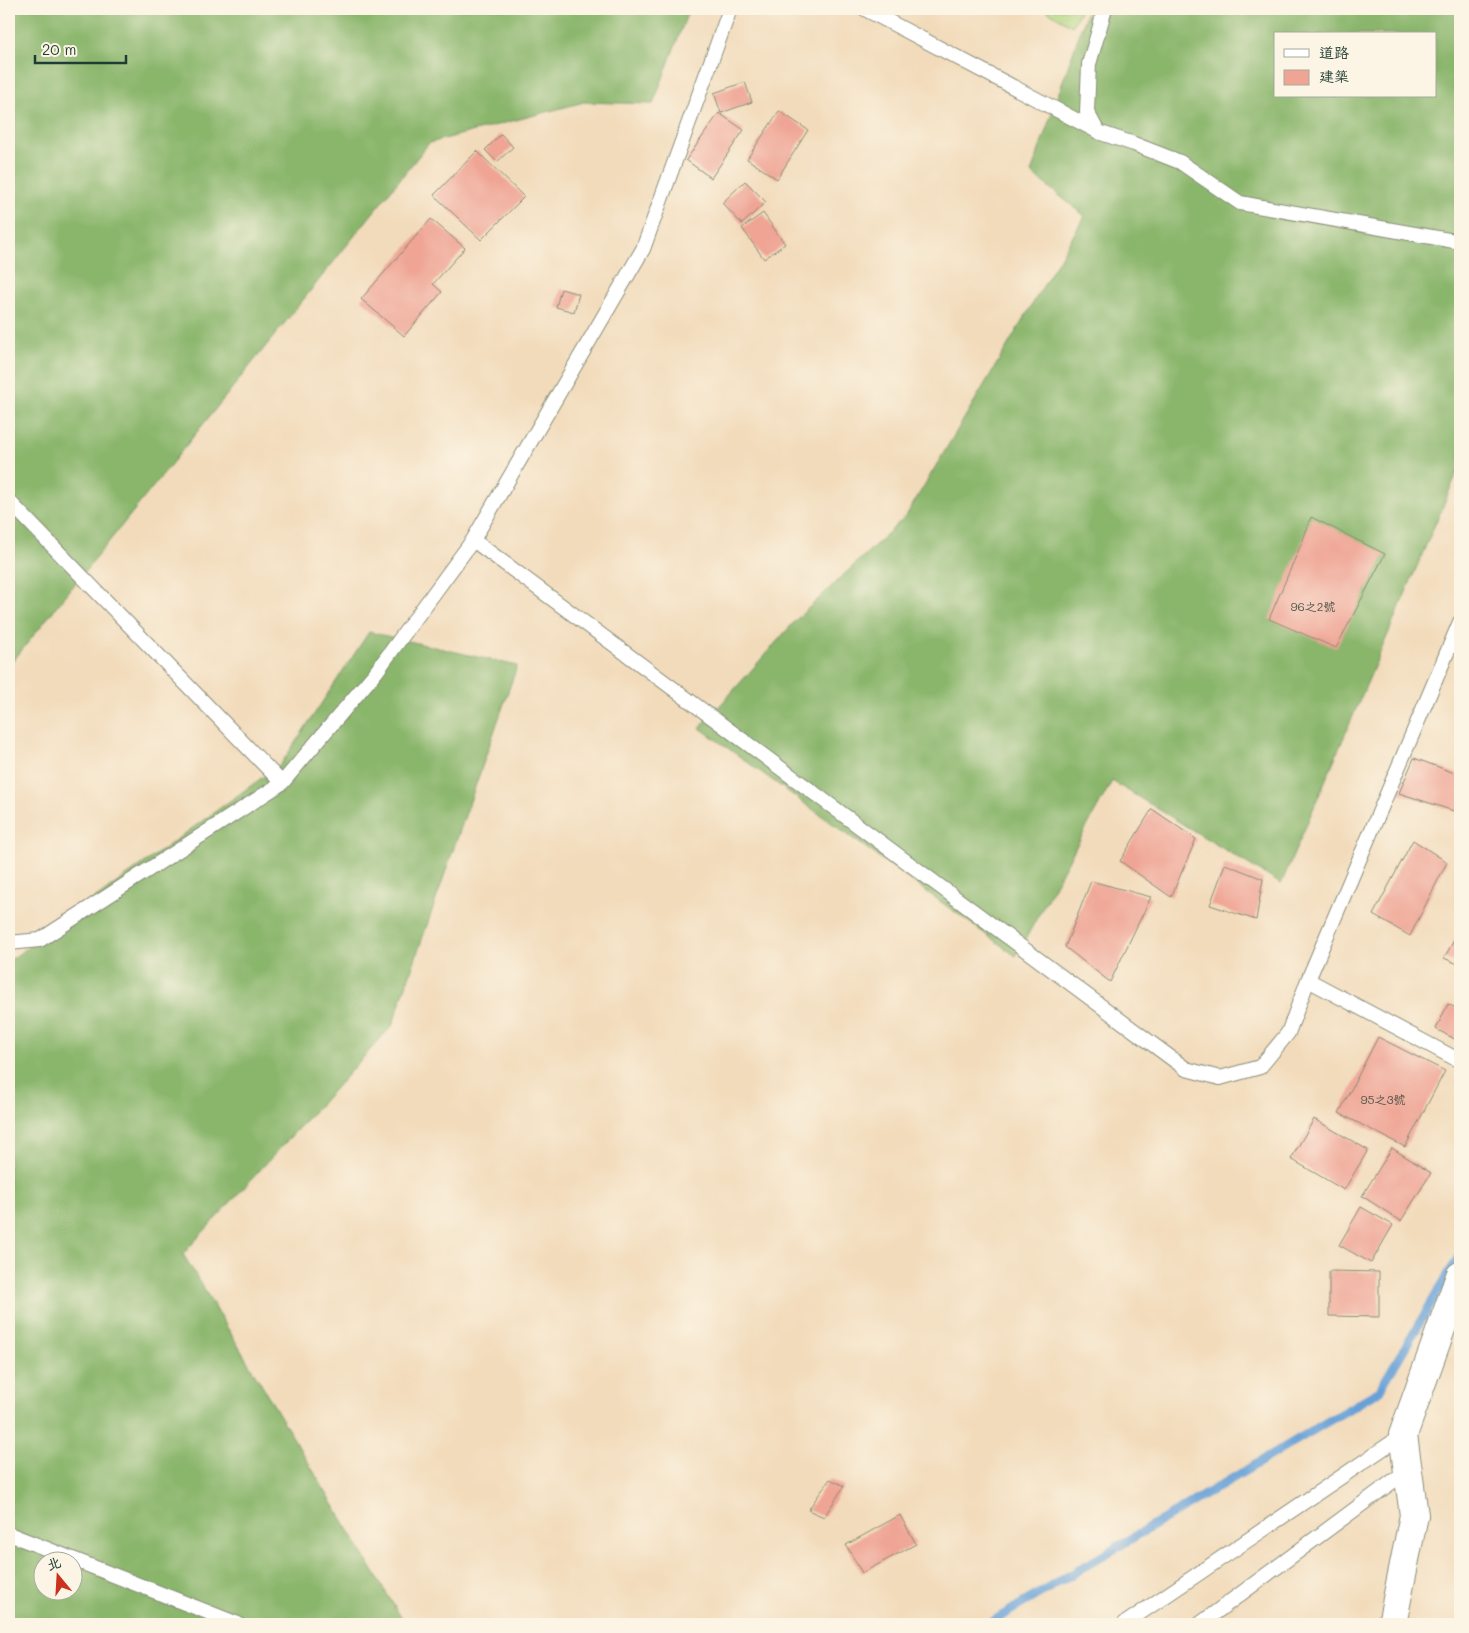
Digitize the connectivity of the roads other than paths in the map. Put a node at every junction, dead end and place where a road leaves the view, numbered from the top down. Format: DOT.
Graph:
graph roads {
  1 [pos="730,9"];
  2 [pos="865,9"];
  3 [pos="1105,9"];
  4 [pos="1098,132"];
  5 [pos="1460,242"];
  6 [pos="9,501"];
  7 [pos="473,540"];
  8 [pos="1460,622"];
  9 [pos="282,783"];
  10 [pos="9,943"];
  11 [pos="1308,980"];
  12 [pos="1460,1061"];
  13 [pos="1460,1276"];
  14 [pos="1403,1435"];
  15 [pos="1408,1470"];
  16 [pos="9,1534"];
  17 [pos="238,1624"];
  18 [pos="1124,1624"];
  19 [pos="1200,1624"];
  20 [pos="1392,1624"];
  1 -- 7 [label="lane"];
  2 -- 4 [label="lane"];
  3 -- 4 [label="lane"];
  4 -- 5 [label="lane"];
  6 -- 9 [label="lane"];
  7 -- 9 [label="lane"];
  7 -- 11 [label="lane"];
  8 -- 11 [label="lane"];
  9 -- 10 [label="lane"];
  11 -- 12 [label="lane"];
  13 -- 14 [label="street"];
  14 -- 15 [label="street"];
  14 -- 18 [label="lane"];
  15 -- 19 [label="lane"];
  15 -- 20 [label="street"];
  16 -- 17 [label="lane"];
}
